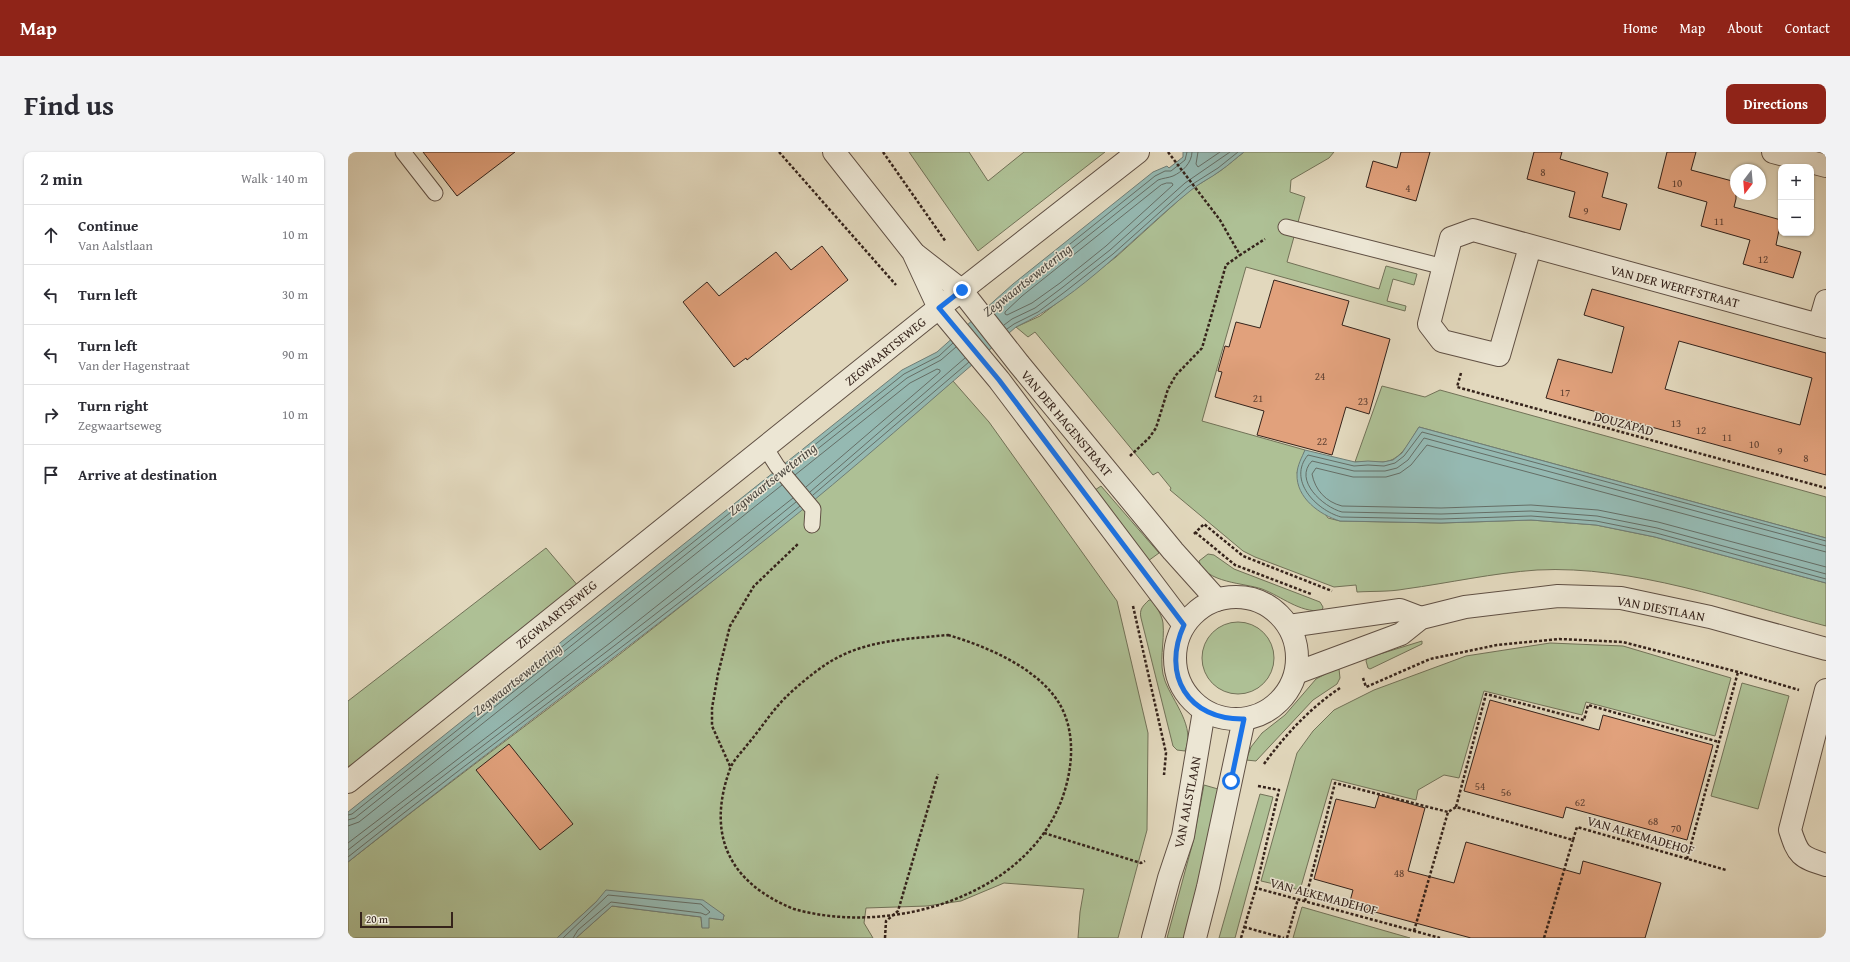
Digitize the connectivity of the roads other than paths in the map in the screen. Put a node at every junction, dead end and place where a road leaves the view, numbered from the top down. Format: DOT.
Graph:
graph roads {
  1 [pos="403,152"];
  2 [pos="834,152"];
  3 [pos="1138,152"];
  4 [pos="1773,152"];
  5 [pos="1826,166"];
  6 [pos="435,193"];
  7 [pos="1286,227"];
  8 [pos="1530,246"];
  9 [pos="913,252"];
  10 [pos="1444,268"];
  11 [pos="969,291"];
  12 [pos="1826,301"];
  13 [pos="938,316"];
  14 [pos="1823,326"];
  15 [pos="765,447"];
  16 [pos="812,525"];
  17 [pos="1217,600"];
  18 [pos="1421,618"];
  19 [pos="1184,625"];
  20 [pos="1289,626"];
  21 [pos="1826,649"];
  22 [pos="1296,672"];
  23 [pos="1826,690"];
  24 [pos="1204,711"];
  25 [pos="1244,719"];
  26 [pos="348,782"];
  27 [pos="1826,865"];
  28 [pos="1153,938"];
  29 [pos="1194,938"];
  1 -- 6 [label="lane"];
  2 -- 9 [label="street, VAN DER HAGENSTRAAT"];
  3 -- 11 [label="street, ZEGWAARTSEWEG"];
  4 -- 5 [label="street"];
  7 -- 10 [label="lane"];
  8 -- 10 [label="street, VAN DER WERFFSTRAAT"];
  8 -- 10 [label="street, VAN DER WERFFSTRAAT"];
  8 -- 14 [label="street, VAN DER WERFFSTRAAT"];
  9 -- 11 [label="street, VAN DER HAGENSTRAAT"];
  9 -- 13 [label="street, VAN DER HAGENSTRAAT"];
  11 -- 13 [label="street, ZEGWAARTSEWEG"];
  11 -- 17 [label="street, VAN DER HAGENSTRAAT"];
  12 -- 14 [label="street, VAN DER WERFFSTRAAT"];
  13 -- 15 [label="street, ZEGWAARTSEWEG"];
  13 -- 19 [label="street, VAN DER HAGENSTRAAT"];
  15 -- 16 [label="lane"];
  15 -- 26 [label="street, ZEGWAARTSEWEG"];
  17 -- 19 [label="street"];
  17 -- 20 [label="street"];
  18 -- 20 [label="street"];
  18 -- 21 [label="street, VAN DIESTLAAN"];
  18 -- 22 [label="street, VAN DIESTLAAN"];
  19 -- 24 [label="street"];
  20 -- 22 [label="street"];
  22 -- 25 [label="street"];
  23 -- 27 [label="street"];
  24 -- 25 [label="street"];
  24 -- 28 [label="street, VAN AALSTLAAN"];
  25 -- 29 [label="street"];
}
